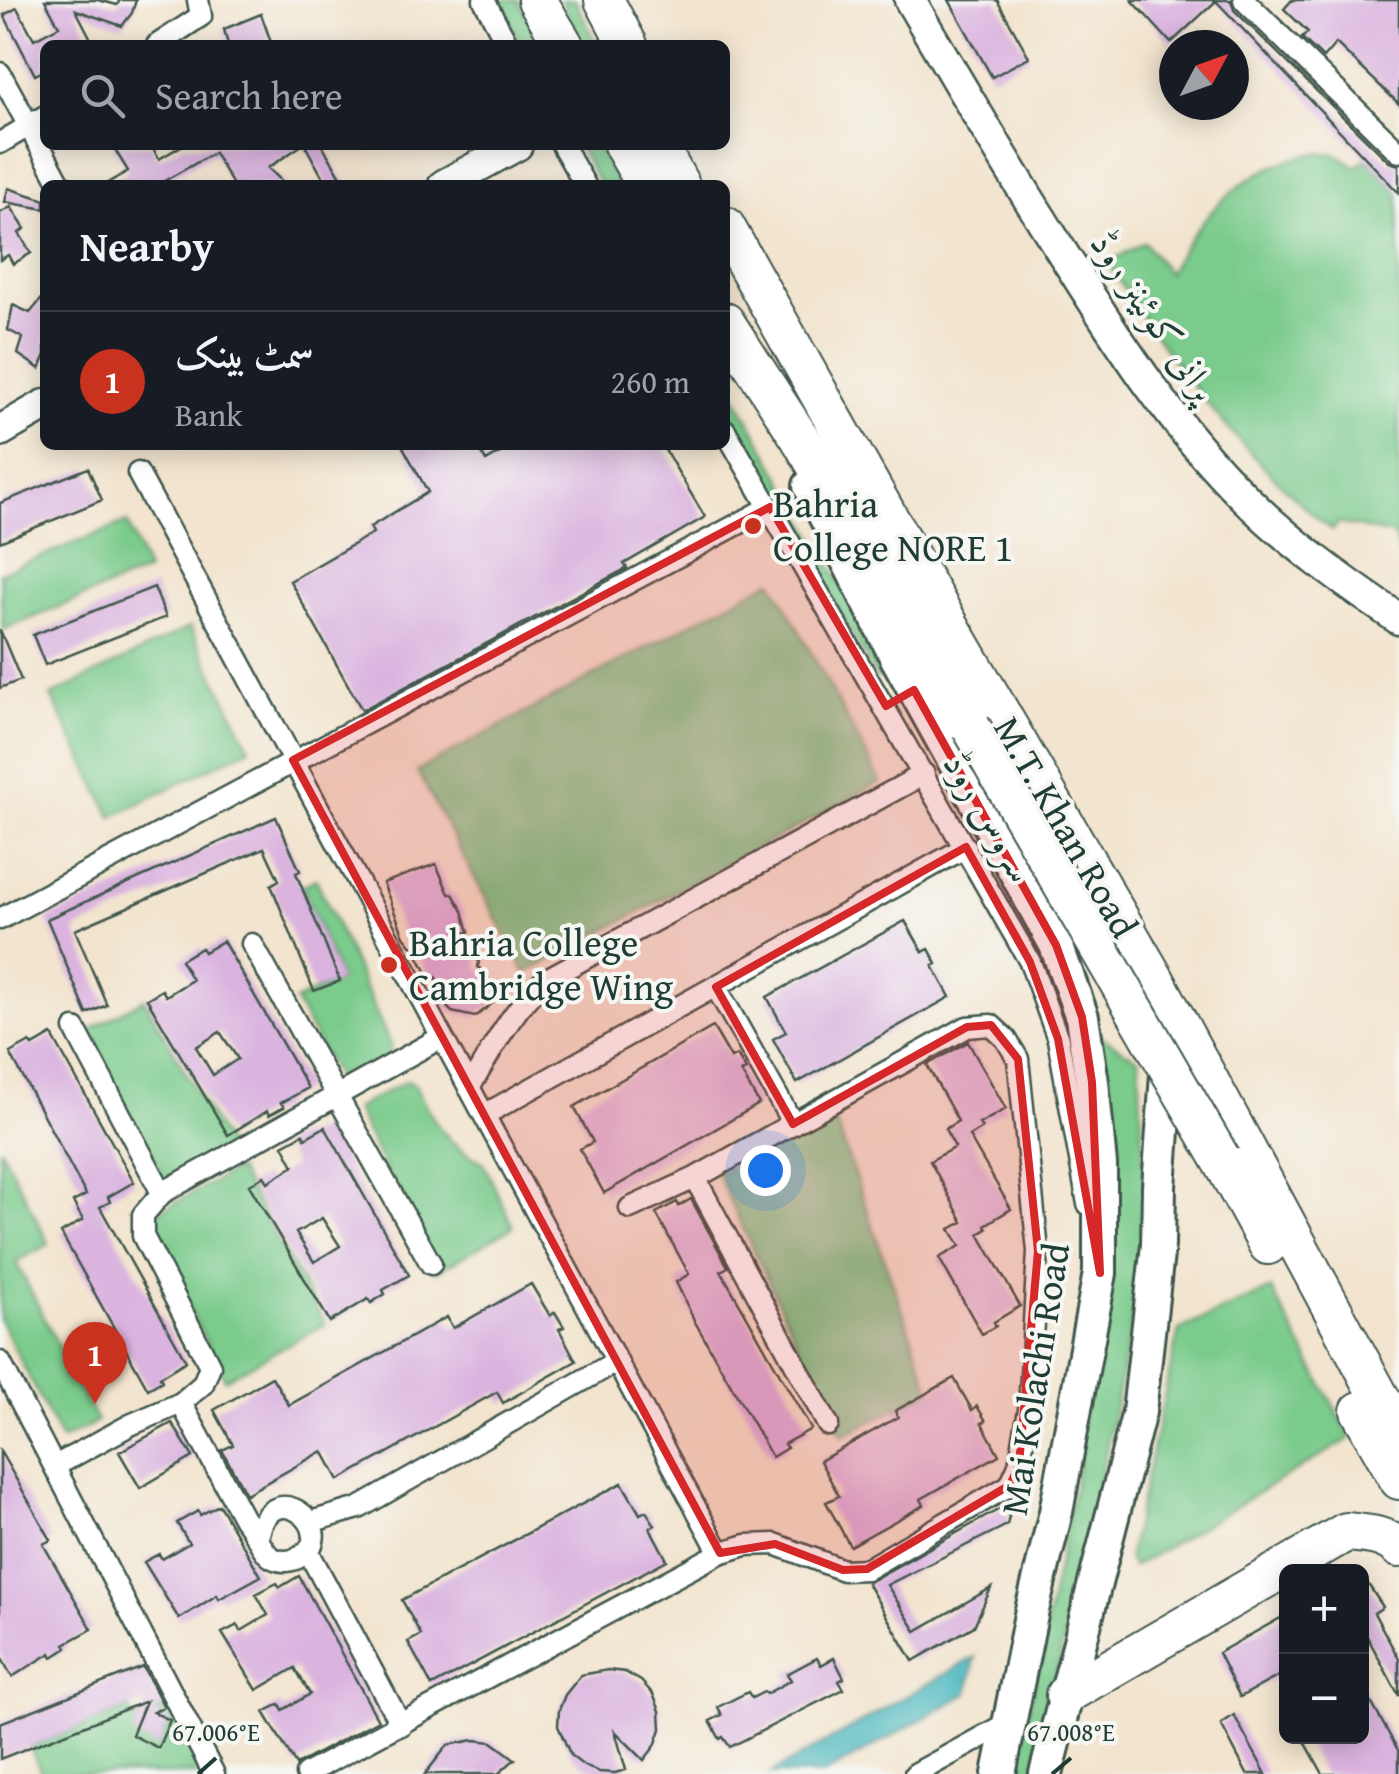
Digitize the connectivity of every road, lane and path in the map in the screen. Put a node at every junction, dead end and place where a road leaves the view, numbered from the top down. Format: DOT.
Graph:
graph roads {
  1 [pos="198,0"];
  2 [pos="484,0"];
  3 [pos="537,0"];
  4 [pos="552,0"];
  5 [pos="582,0"];
  6 [pos="604,0"];
  7 [pos="910,0"];
  8 [pos="1244,0"];
  9 [pos="165,40"];
  10 [pos="505,40"];
  11 [pos="561,40"];
  12 [pos="571,40"];
  13 [pos="602,40"];
  14 [pos="625,40"];
  15 [pos="0,73"];
  16 [pos="37,121"];
  17 [pos="0,144"];
  18 [pos="48,150"];
  19 [pos="508,150"];
  20 [pos="565,150"];
  21 [pos="627,150"];
  22 [pos="661,150"];
  23 [pos="685,150"];
  24 [pos="1399,152"];
  25 [pos="59,180"];
  26 [pos="453,180"];
  27 [pos="582,180"];
  28 [pos="643,180"];
  29 [pos="677,180"];
  30 [pos="700,180"];
  31 [pos="730,235"];
  32 [pos="730,253"];
  33 [pos="763,296"];
  34 [pos="730,331"];
  35 [pos="744,355"];
  36 [pos="40,408"];
  37 [pos="0,431"];
  38 [pos="730,439"];
  39 [pos="138,473"];
  40 [pos="770,507"];
  41 [pos="1399,619"];
  42 [pos="900,698"];
  43 [pos="293,760"];
  44 [pos="924,774"];
  45 [pos="966,847"];
  46 [pos="0,920"];
  47 [pos="252,944"];
  48 [pos="1154,978"];
  49 [pos="716,987"];
  50 [pos="75,1029"];
  51 [pos="442,1037"];
  52 [pos="470,1088"];
  53 [pos="336,1097"];
  54 [pos="484,1115"];
  55 [pos="793,1124"];
  56 [pos="695,1178"];
  57 [pos="162,1194"];
  58 [pos="630,1208"];
  59 [pos="432,1264"];
  60 [pos="1100,1273"];
  61 [pos="617,1361"];
  62 [pos="0,1362"];
  63 [pos="181,1402"];
  64 [pos="828,1425"];
  65 [pos="1399,1433"];
  66 [pos="55,1466"];
  67 [pos="1399,1480"];
  68 [pos="310,1522"];
  69 [pos="258,1534"];
  70 [pos="1399,1548"];
  71 [pos="308,1551"];
  72 [pos="720,1553"];
  73 [pos="1066,1695"];
  74 [pos="1011,1721"];
  75 [pos="401,1725"];
  76 [pos="214,1774"];
  77 [pos="306,1774"];
  78 [pos="915,1774"];
  79 [pos="999,1774"];
  80 [pos="1046,1774"];
  1 -- 9 [label="street"];
  2 -- 10 [label="street"];
  3 -- 11 [label="highway"];
  4 -- 12 [label="highway"];
  5 -- 13 [label="highway"];
  6 -- 14 [label="highway"];
  7 -- 41 [label="street, پرانی کوئینز روڈ"];
  8 -- 24 [label="street"];
  15 -- 16 [label="street"];
  16 -- 17 [label="street"];
  18 -- 25 [label="street"];
  19 -- 26 [label="street"];
  20 -- 27 [label="street"];
  21 -- 28 [label="highway"];
  22 -- 29 [label="highway"];
  23 -- 30 [label="highway"];
  31 -- 33 [label="highway, M.T. Khan Road"];
  32 -- 33 [label="highway"];
  33 -- 48 [label="highway, M.T. Khan Road"];
  34 -- 35 [label="highway, M.T. Khan Road"];
  35 -- 42 [label="main road, Mai Kolachi Road"];
  35 -- 67 [label="highway, M.T. Khan Road, bridge"];
  36 -- 37 [label="street"];
  38 -- 40 [label="street, سروس روڈ"];
  39 -- 43 [label="street"];
  40 -- 42 [label="street, سروس روڈ"];
  40 -- 43 [label="street"];
  42 -- 44 [label="street, سروس روڈ"];
  42 -- 60 [label="main road, Mai Kolachi Road"];
  43 -- 46 [label="street"];
  43 -- 51 [label="street"];
  44 -- 45 [label="street, سروس روڈ"];
  44 -- 52 [label="street"];
  45 -- 49 [label="street"];
  45 -- 60 [label="street, سروس روڈ"];
  47 -- 53 [label="street"];
  48 -- 65 [label="highway, M.T. Khan Road"];
  48 -- 73 [label="main road"];
  49 -- 54 [label="street"];
  49 -- 55 [label="street"];
  50 -- 57 [label="street"];
  51 -- 52 [label="street"];
  51 -- 53 [label="street"];
  52 -- 54 [label="street"];
  53 -- 57 [label="street"];
  53 -- 59 [label="street"];
  54 -- 61 [label="street"];
  55 -- 56 [label="street"];
  55 -- 72 [label="street"];
  56 -- 58 [label="street"];
  56 -- 64 [label="street"];
  57 -- 63 [label="street"];
  60 -- 74 [label="main road, Mai Kolachi Road"];
  61 -- 68 [label="street"];
  61 -- 72 [label="street"];
  62 -- 66 [label="street"];
  63 -- 66 [label="street"];
  63 -- 69 [label="street"];
  66 -- 76 [label="street"];
  68 -- 69 [label="street"];
  68 -- 71 [label="street"];
  69 -- 71 [label="street"];
  70 -- 73 [label="highway"];
  71 -- 75 [label="street"];
  72 -- 75 [label="street"];
  73 -- 80 [label="main road"];
  74 -- 78 [label="street"];
  74 -- 79 [label="main road, Mai Kolachi Road"];
  75 -- 77 [label="street"];
}
